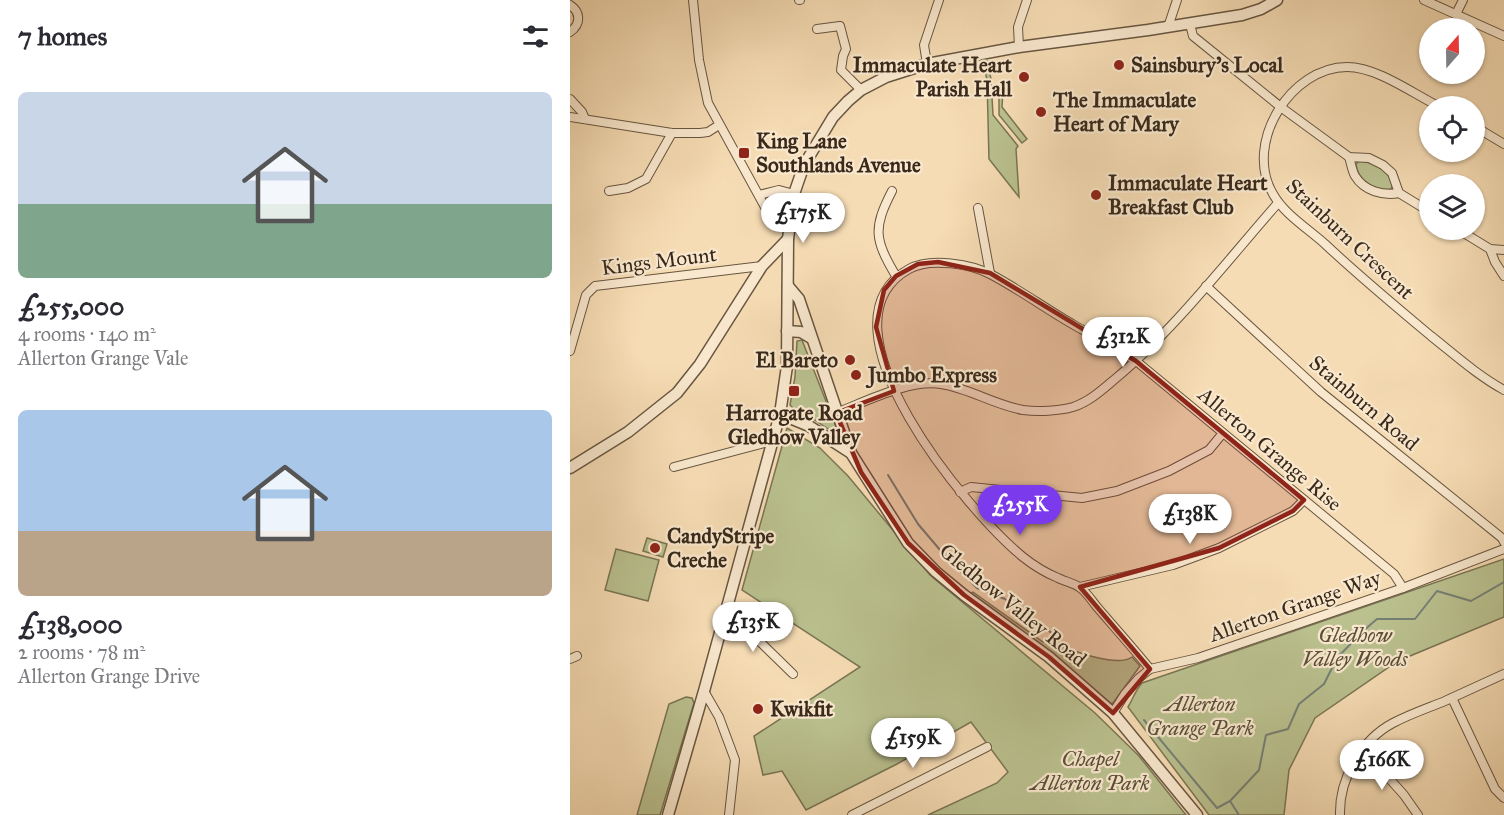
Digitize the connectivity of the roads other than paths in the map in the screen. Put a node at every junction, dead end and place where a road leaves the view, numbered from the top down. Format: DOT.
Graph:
graph roads {
  1 [pos="693,0"];
  2 [pos="939,0"];
  3 [pos="1027,0"];
  4 [pos="1177,0"];
  5 [pos="1277,0"];
  6 [pos="1424,0"];
  7 [pos="1463,0"];
  8 [pos="570,5"];
  9 [pos="1456,14"];
  10 [pos="1190,24"];
  11 [pos="1168,27"];
  12 [pos="817,29"];
  13 [pos="570,32"];
  14 [pos="1504,36"];
  15 [pos="1019,47"];
  16 [pos="927,64"];
  17 [pos="861,90"];
  18 [pos="1419,96"];
  19 [pos="570,99"];
  20 [pos="1281,108"];
  21 [pos="570,117"];
  22 [pos="585,119"];
  23 [pos="720,125"];
  24 [pos="672,133"];
  25 [pos="1485,133"];
  26 [pos="1504,144"];
  27 [pos="1349,158"];
  28 [pos="892,190"];
  29 [pos="609,191"];
  30 [pos="1399,193"];
  31 [pos="794,194"];
  32 [pos="759,195"];
  33 [pos="1278,203"];
  34 [pos="1419,205"];
  35 [pos="978,208"];
  36 [pos="789,221"];
  37 [pos="788,239"];
  38 [pos="1475,240"];
  39 [pos="1490,249"];
  40 [pos="1504,249"];
  41 [pos="762,266"];
  42 [pos="990,273"];
  43 [pos="896,276"];
  44 [pos="1504,276"];
  45 [pos="788,286"];
  46 [pos="1206,286"];
  47 [pos="787,331"];
  48 [pos="811,338"];
  49 [pos="570,351"];
  50 [pos="1136,361"];
  51 [pos="1504,390"];
  52 [pos="894,391"];
  53 [pos="837,413"];
  54 [pos="780,414"];
  55 [pos="1223,434"];
  56 [pos="772,441"];
  57 [pos="851,453"];
  58 [pos="674,466"];
  59 [pos="570,468"];
  60 [pos="960,492"];
  61 [pos="1304,500"];
  62 [pos="1503,538"];
  63 [pos="1504,549"];
  64 [pos="1080,587"];
  65 [pos="1403,588"];
  66 [pos="725,617"];
  67 [pos="1150,669"];
  68 [pos="793,674"];
  69 [pos="1504,674"];
  70 [pos="705,691"];
  71 [pos="1452,698"];
  72 [pos="1113,713"];
  73 [pos="987,747"];
  74 [pos="1358,755"];
  75 [pos="1504,798"];
  76 [pos="668,815"];
  77 [pos="729,815"];
  78 [pos="852,815"];
  79 [pos="1197,815"];
  80 [pos="1340,815"];
  81 [pos="1418,815"];
  1 -- 23 [label="street"];
  2 -- 16 [label="street"];
  3 -- 15 [label="street"];
  4 -- 11 [label="street"];
  5 -- 10 [label="street"];
  6 -- 9 [label="street"];
  7 -- 9 [label="street"];
  8 -- 13 [label="street"];
  9 -- 14 [label="street"];
  10 -- 11 [label="street"];
  10 -- 20 [label="street"];
  11 -- 15 [label="street"];
  12 -- 17 [label="street"];
  15 -- 16 [label="street"];
  16 -- 17 [label="street"];
  17 -- 31 [label="street"];
  18 -- 20 [label="street, Stainburn Crescent"];
  19 -- 22 [label="street"];
  20 -- 27 [label="street"];
  20 -- 33 [label="street, Stainburn Crescent"];
  21 -- 22 [label="street"];
  22 -- 24 [label="street"];
  23 -- 24 [label="street"];
  23 -- 32 [label="street"];
  24 -- 29 [label="street"];
  25 -- 26 [label="street"];
  27 -- 30 [label="street"];
  27 -- 30 [label="street"];
  28 -- 43 [label="street"];
  30 -- 34 [label="street"];
  31 -- 32 [label="street"];
  31 -- 36 [label="street"];
  32 -- 36 [label="street"];
  33 -- 46 [label="street"];
  33 -- 51 [label="street, Stainburn Crescent"];
  35 -- 42 [label="street"];
  36 -- 37 [label="street"];
  37 -- 41 [label="street"];
  37 -- 45 [label="street"];
  38 -- 39 [label="street"];
  39 -- 40 [label="street"];
  39 -- 44 [label="street"];
  41 -- 49 [label="street, Kings Mount"];
  41 -- 59 [label="street"];
  42 -- 43 [label="street, Allerton Grange Rise"];
  42 -- 50 [label="street, Allerton Grange Rise"];
  43 -- 52 [label="street"];
  45 -- 47 [label="street"];
  45 -- 48 [label="street, Gledhow Valley Road"];
  46 -- 50 [label="street"];
  46 -- 62 [label="street, Stainburn Road"];
  47 -- 48 [label="street"];
  47 -- 54 [label="street"];
  48 -- 53 [label="street, Gledhow Valley Road"];
  50 -- 52 [label="street"];
  50 -- 55 [label="street, Allerton Grange Rise"];
  52 -- 53 [label="street"];
  52 -- 60 [label="street"];
  53 -- 57 [label="street, Gledhow Valley Road"];
  54 -- 56 [label="street"];
  54 -- 57 [label="street"];
  55 -- 60 [label="street"];
  55 -- 61 [label="street, Allerton Grange Rise"];
  56 -- 58 [label="street"];
  56 -- 66 [label="street"];
  57 -- 72 [label="street, Gledhow Valley Road"];
  60 -- 64 [label="street"];
  61 -- 64 [label="street"];
  61 -- 65 [label="street, Allerton Grange Rise"];
  63 -- 65 [label="street, Allerton Grange Way"];
  64 -- 67 [label="street"];
  65 -- 67 [label="street, Allerton Grange Way"];
  66 -- 68 [label="street"];
  66 -- 70 [label="street"];
  67 -- 72 [label="street"];
  69 -- 71 [label="street"];
  70 -- 76 [label="street"];
  70 -- 77 [label="street"];
  71 -- 74 [label="street"];
  71 -- 75 [label="street"];
  72 -- 79 [label="street, Gledhow Valley Road"];
  73 -- 78 [label="street"];
  74 -- 80 [label="street"];
  74 -- 81 [label="street"];
}
